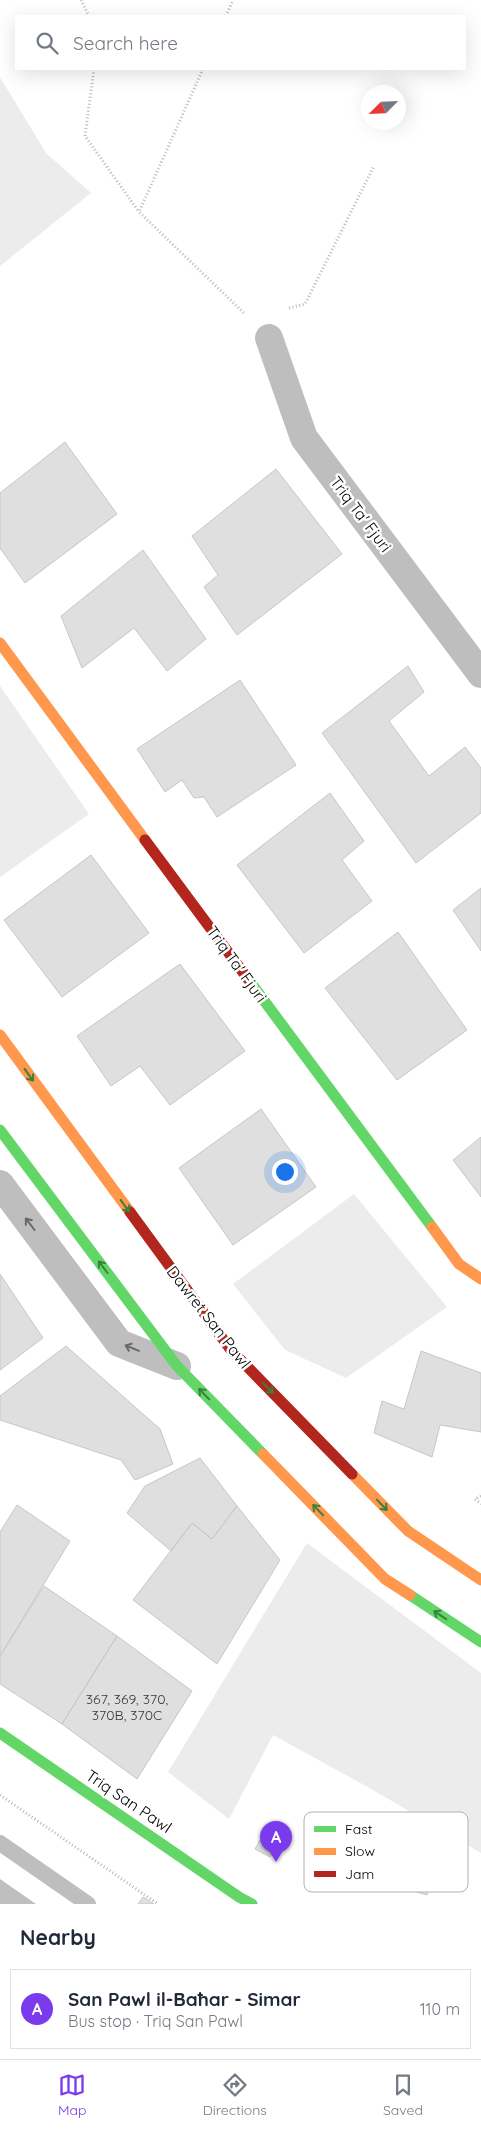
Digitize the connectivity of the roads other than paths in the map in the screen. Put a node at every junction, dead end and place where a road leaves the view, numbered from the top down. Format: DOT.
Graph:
graph roads {
  1 [pos="269,338"];
  2 [pos="0,643"];
  3 [pos="481,674"];
  4 [pos="0,1035"];
  5 [pos="0,1130"];
  6 [pos="0,1184"];
  7 [pos="481,1279"];
  8 [pos="177,1366"];
  9 [pos="481,1580"];
  10 [pos="481,1642"];
  11 [pos="0,1733"];
  12 [pos="0,1843"];
  13 [pos="242,1900"];
  14 [pos="88,1904"];
  15 [pos="252,1904"];
  1 -- 3 [label="street, Triq Ta' Fjuri"];
  2 -- 7 [label="main road, Triq Ta' Fjuri"];
  4 -- 9 [label="main road, Dawret San Pawl, one-way"];
  8 -- 5 [label="main road, one-way"];
  8 -- 6 [label="street, one-way"];
  10 -- 8 [label="main road, one-way"];
  11 -- 13 [label="main road, Triq San Pawl"];
  12 -- 14 [label="lane"];
  13 -- 15 [label="main road, Triq San Pawl"];
}
